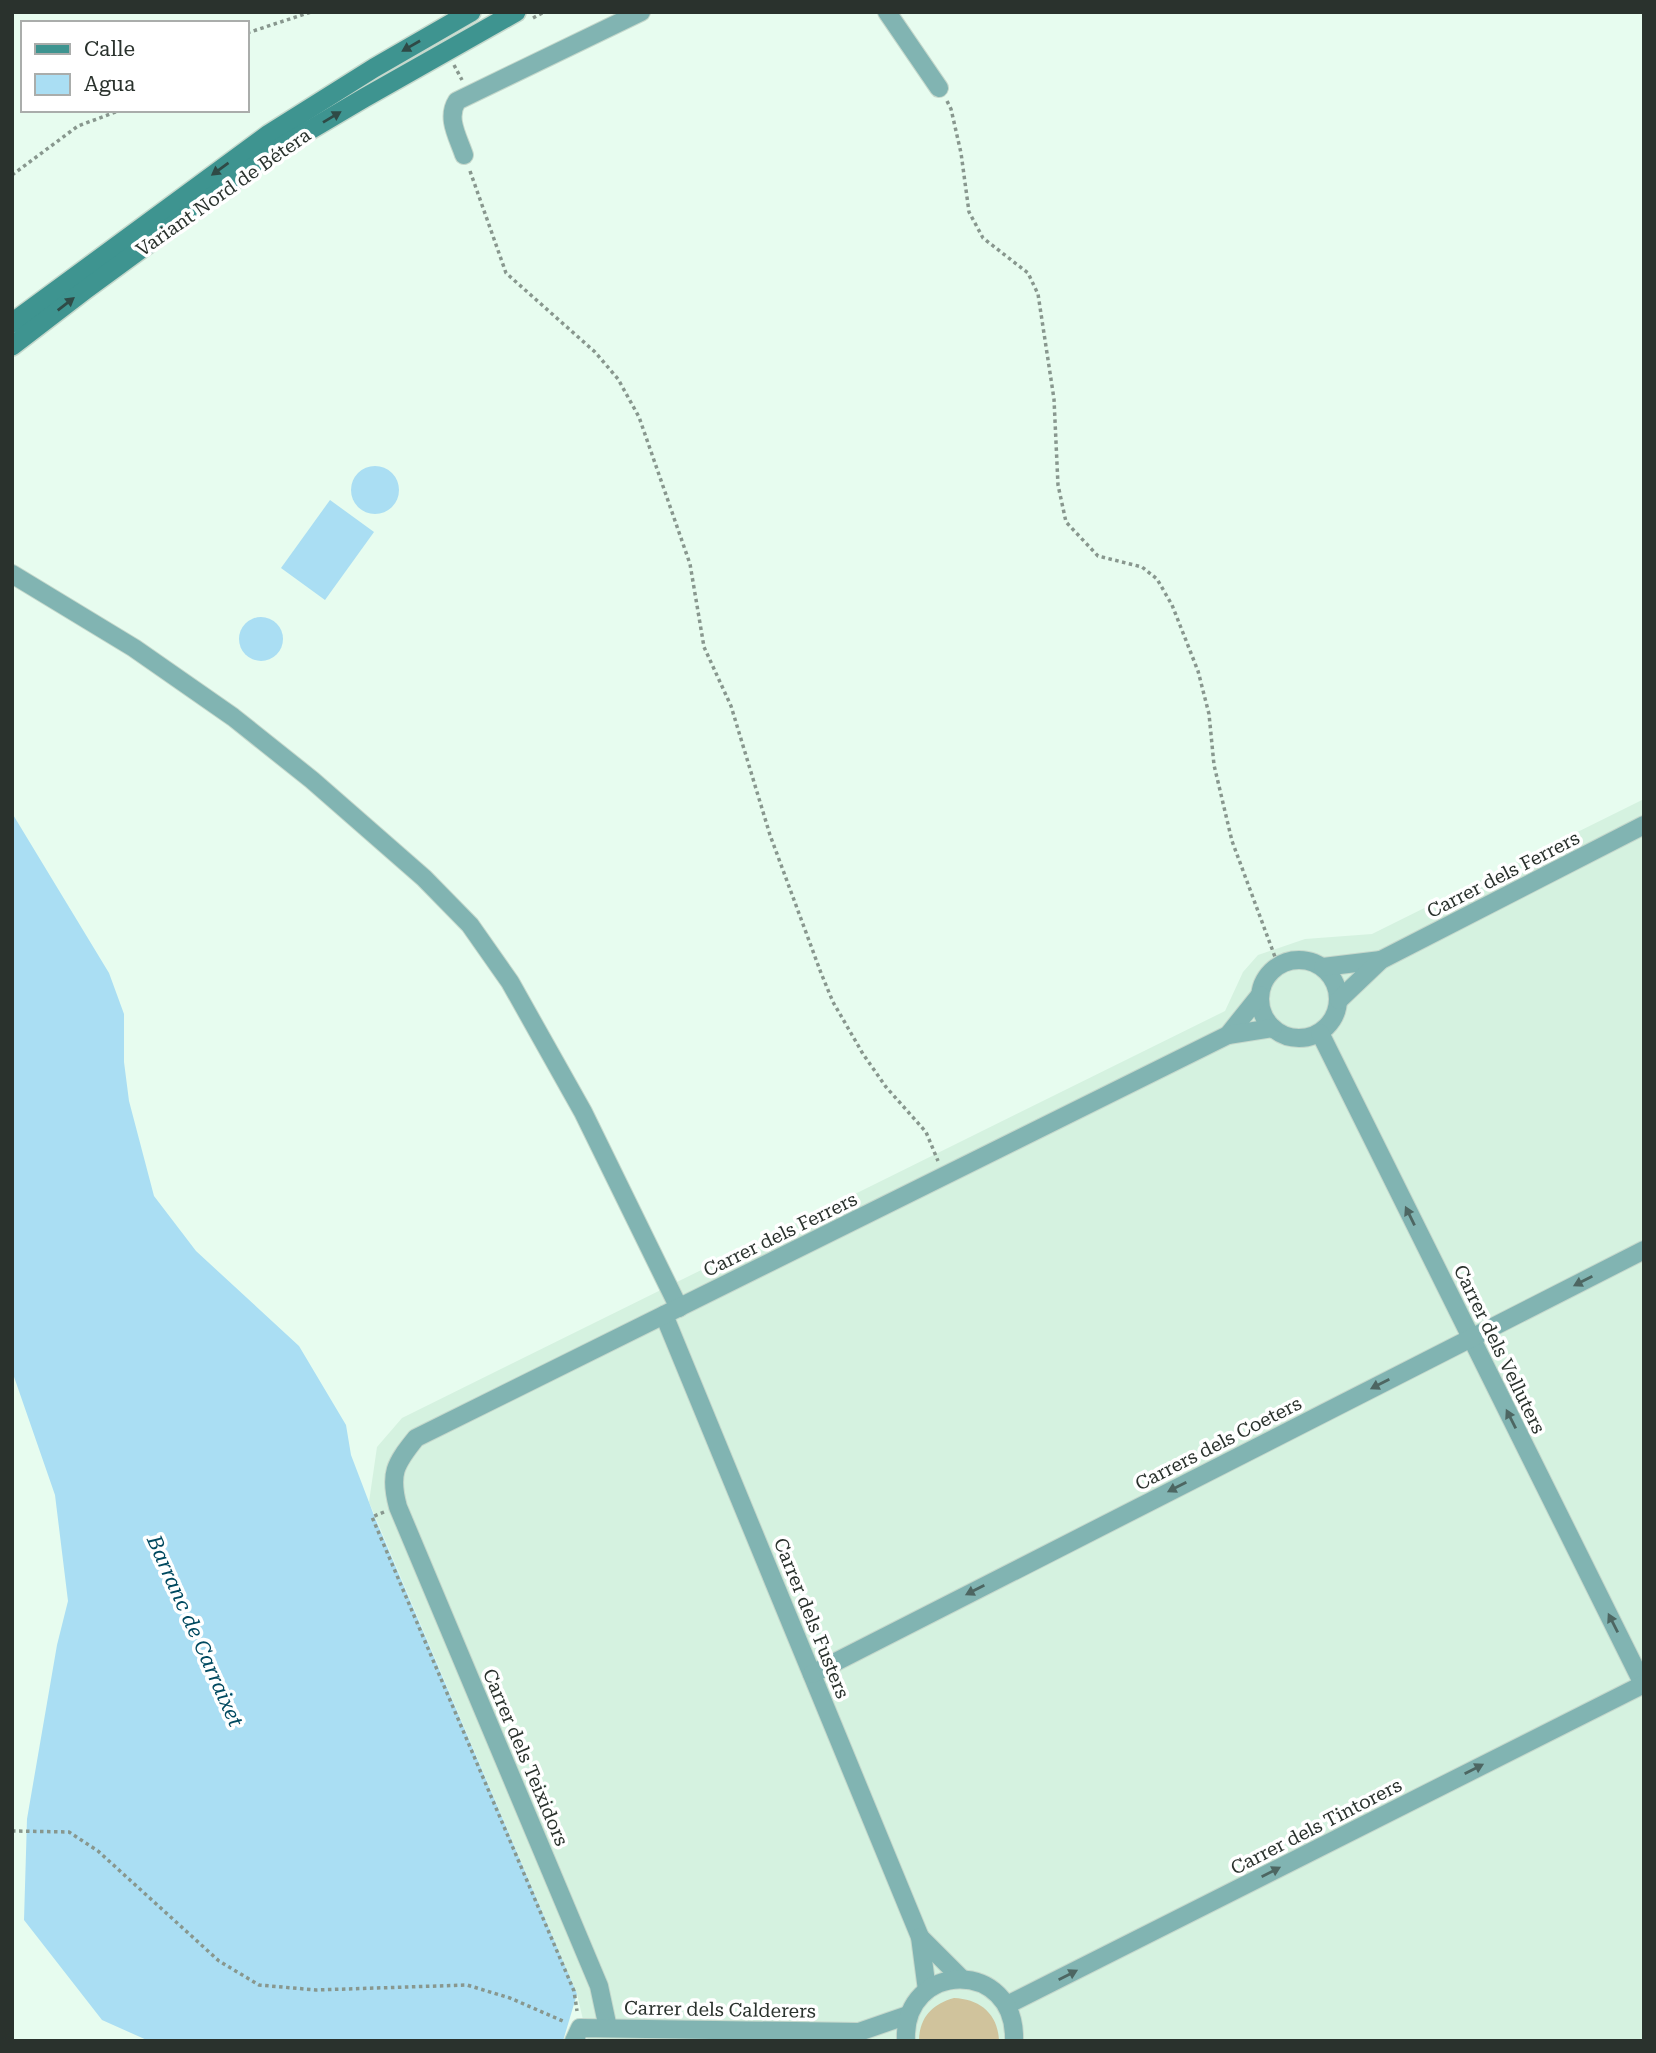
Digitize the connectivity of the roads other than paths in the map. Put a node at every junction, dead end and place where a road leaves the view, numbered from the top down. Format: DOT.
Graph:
graph roads {
  1 [pos="471,12"];
  2 [pos="516,12"];
  3 [pos="641,12"];
  4 [pos="887,12"];
  5 [pos="900,12"];
  6 [pos="464,156"];
  7 [pos="12,323"];
  8 [pos="12,346"];
  9 [pos="12,573"];
  10 [pos="1644,825"];
  11 [pos="1381,960"];
  12 [pos="1323,967"];
  13 [pos="1260,995"];
  14 [pos="1339,1000"];
  15 [pos="1273,1028"];
  16 [pos="1320,1033"];
  17 [pos="1227,1035"];
  18 [pos="1644,1250"];
  19 [pos="672,1311"];
  20 [pos="1470,1337"];
  21 [pos="398,1506"];
  22 [pos="812,1674"];
  23 [pos="1643,1684"];
  24 [pos="920,1937"];
  25 [pos="962,1979"];
  26 [pos="927,1990"];
  27 [pos="1007,2006"];
  28 [pos="908,2015"];
  29 [pos="608,2028"];
  30 [pos="859,2032"];
  31 [pos="577,2034"];
  32 [pos="1017,2036"];
  33 [pos="878,2041"];
  34 [pos="906,2041"];
  1 -- 7 [label="main road, Variant Nord de Bétera, one-way"];
  8 -- 2 [label="main road, Variant Nord de Bétera, one-way"];
  3 -- 6 [label="street"];
  4 -- 5 [label="street"];
  9 -- 19 [label="street, Carrer dels Fusters"];
  10 -- 11 [label="street, Carrer dels Ferrers"];
  11 -- 12 [label="street, Carrer dels Ferrers"];
  11 -- 14 [label="street, Carrer dels Ferrers"];
  12 -- 13 [label="street"];
  12 -- 14 [label="street"];
  13 -- 15 [label="street"];
  13 -- 17 [label="street, Carrer dels Ferrers"];
  14 -- 16 [label="street"];
  15 -- 16 [label="street"];
  15 -- 17 [label="street, Carrer dels Ferrers"];
  20 -- 16 [label="street, Carrer dels Velluters, one-way"];
  17 -- 19 [label="street, Carrer dels Ferrers"];
  18 -- 20 [label="street, Carrers dels Coeters, one-way"];
  19 -- 21 [label="street, Carrer dels Ferrers"];
  19 -- 22 [label="street, Carrer dels Fusters"];
  20 -- 22 [label="street, Carrers dels Coeters, one-way"];
  23 -- 20 [label="street, Carrer dels Velluters, one-way"];
  21 -- 29 [label="street, Carrer dels Teixidors"];
  22 -- 24 [label="street, Carrer dels Fusters"];
  27 -- 23 [label="street, Carrer dels Tintorers, one-way"];
  24 -- 25 [label="street, Carrer dels Fusters"];
  24 -- 26 [label="street, Carrer dels Fusters"];
  25 -- 26 [label="street"];
  25 -- 27 [label="street"];
  26 -- 28 [label="street"];
  27 -- 32 [label="street"];
  28 -- 30 [label="street, Carrer dels Calderers"];
  28 -- 34 [label="street"];
  29 -- 30 [label="street, Carrer dels Calderers"];
  29 -- 31 [label="street, Carrer dels Calderers"];
  30 -- 33 [label="street, Carrer dels Calderers"];
}
